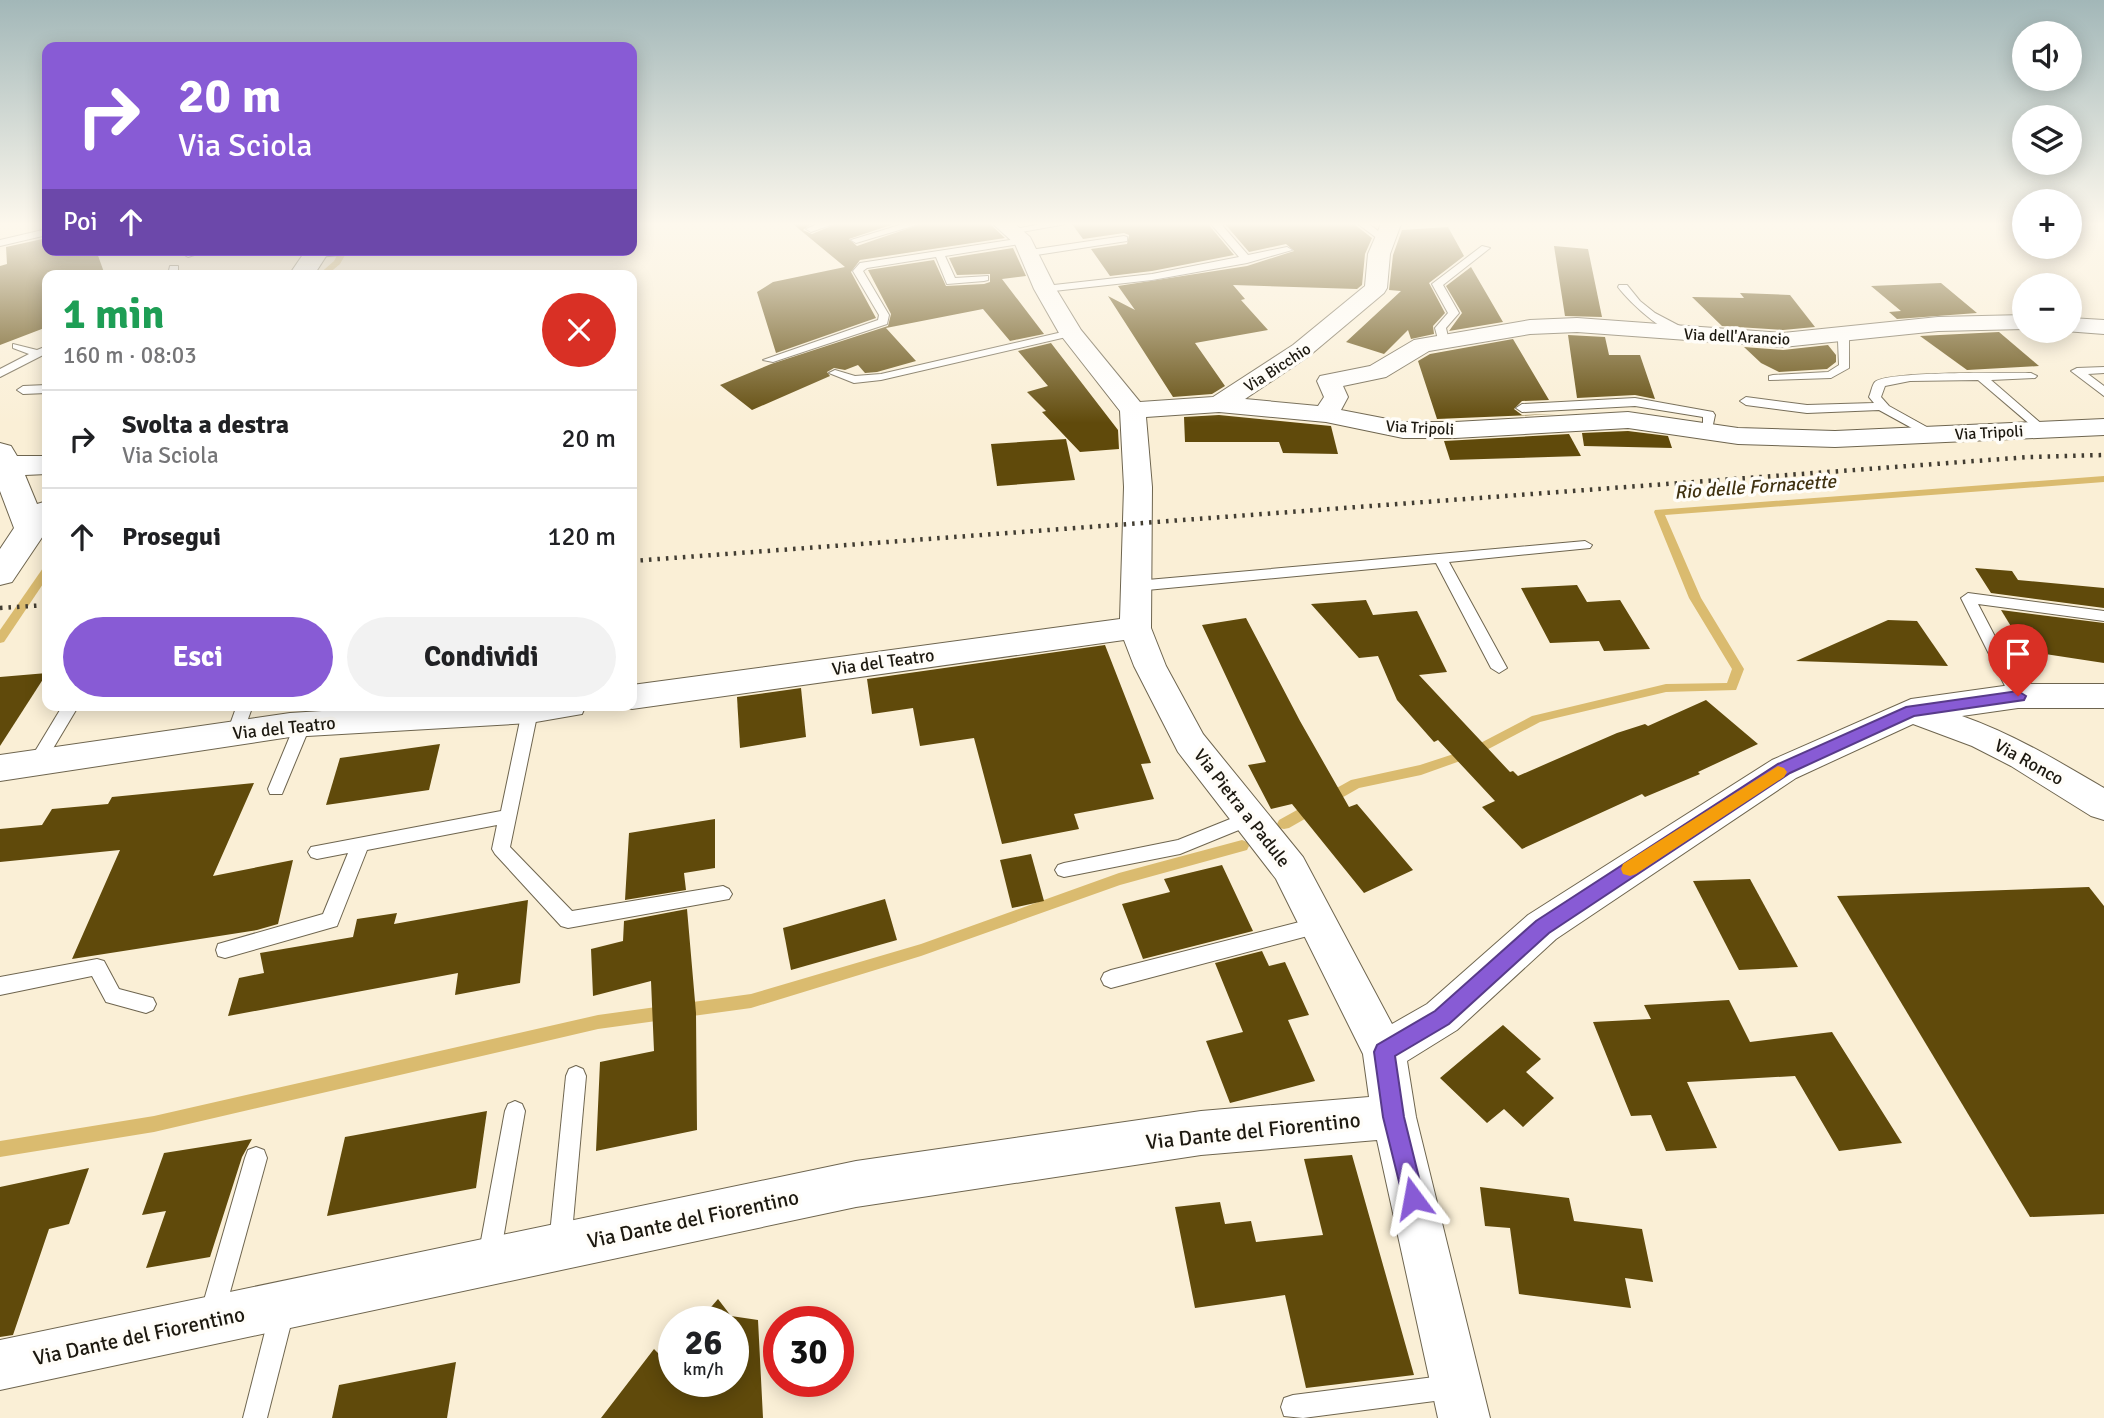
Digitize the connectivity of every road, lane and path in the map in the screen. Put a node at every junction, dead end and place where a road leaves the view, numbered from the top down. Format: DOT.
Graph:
graph roads {
  1 [pos="869,290"];
  2 [pos="1046,290"];
  3 [pos="1373,290"];
  4 [pos="1441,290"];
  5 [pos="1625,290"];
  6 [pos="2012,322"];
  7 [pos="2082,326"];
  8 [pos="2104,327"];
  9 [pos="1071,333"];
  10 [pos="1693,335"];
  11 [pos="1836,335"];
  12 [pos="1443,341"];
  13 [pos="17,346"];
  14 [pos="42,351"];
  15 [pos="42,352"];
  16 [pos="1300,353"];
  17 [pos="769,360"];
  18 [pos="2104,370"];
  19 [pos="835,373"];
  20 [pos="0,374"];
  21 [pos="2031,376"];
  22 [pos="1981,377"];
  23 [pos="1773,378"];
  24 [pos="1329,381"];
  25 [pos="42,388"];
  26 [pos="23,390"];
  27 [pos="2104,392"];
  28 [pos="1746,401"];
  29 [pos="1219,404"];
  30 [pos="1882,406"];
  31 [pos="1522,408"];
  32 [pos="1133,411"];
  33 [pos="1326,414"];
  34 [pos="2104,427"];
  35 [pos="2040,429"];
  36 [pos="1707,431"];
  37 [pos="1930,434"];
  38 [pos="3,459"];
  39 [pos="42,464"];
  40 [pos="39,520"];
  41 [pos="1585,545"];
  42 [pos="1440,558"];
  43 [pos="0,574"];
  44 [pos="1136,586"];
  45 [pos="2104,617"];
  46 [pos="1135,628"];
  47 [pos="1499,667"];
  48 [pos="637,696"];
  49 [pos="2018,696"];
  50 [pos="2104,696"];
  51 [pos="67,711"];
  52 [pos="530,711"];
  53 [pos="1911,711"];
  54 [pos="240,719"];
  55 [pos="303,724"];
  56 [pos="36,763"];
  57 [pos="0,768"];
  58 [pos="276,789"];
  59 [pos="2104,806"];
  60 [pos="508,816"];
  61 [pos="1250,818"];
  62 [pos="361,843"];
  63 [pos="317,852"];
  64 [pos="1064,870"];
  65 [pos="723,894"];
  66 [pos="1319,925"];
  67 [pos="225,950"];
  68 [pos="1111,979"];
  69 [pos="0,986"];
  70 [pos="146,1004"];
  71 [pos="1384,1052"];
  72 [pos="576,1076"];
  73 [pos="515,1111"];
  74 [pos="1394,1117"];
  75 [pos="256,1158"];
  76 [pos="560,1247"];
  77 [pos="488,1262"];
  78 [pos="284,1306"];
  79 [pos="209,1321"];
  80 [pos="0,1365"];
  81 [pos="1293,1407"];
  82 [pos="1461,1410"];
  83 [pos="255,1418"];
  1 -- 17 [label="lane"];
  2 -- 9 [label="street"];
  3 -- 16 [label="street, Via Bicchio"];
  4 -- 12 [label="lane"];
  5 -- 10 [label="lane"];
  6 -- 11 [label="street, Via dell'Arancio"];
  7 -- 8 [label="street"];
  9 -- 19 [label="lane"];
  9 -- 32 [label="street"];
  10 -- 11 [label="street, Via dell'Arancio"];
  10 -- 12 [label="street, Via dell'Arancio"];
  11 -- 23 [label="lane"];
  12 -- 24 [label="street, Via dell'Arancio"];
  13 -- 14 [label="lane"];
  15 -- 20 [label="lane"];
  16 -- 24 [label="street"];
  16 -- 29 [label="street, Via Bicchio"];
  18 -- 27 [label="lane"];
  21 -- 22 [label="lane"];
  22 -- 30 [label="lane"];
  22 -- 35 [label="lane"];
  24 -- 33 [label="street"];
  25 -- 26 [label="lane"];
  28 -- 30 [label="lane"];
  29 -- 32 [label="street, Via Tripoli"];
  29 -- 33 [label="street, Via Tripoli"];
  30 -- 37 [label="lane"];
  31 -- 36 [label="lane"];
  32 -- 44 [label="street, Via Pietra a Padule"];
  33 -- 36 [label="street, Via Tripoli"];
  34 -- 35 [label="street, Via Tripoli"];
  35 -- 37 [label="street, Via Tripoli"];
  36 -- 37 [label="street, Via Tripoli"];
  38 -- 39 [label="street"];
  38 -- 40 [label="street"];
  40 -- 43 [label="street"];
  41 -- 42 [label="lane"];
  42 -- 44 [label="lane"];
  42 -- 47 [label="lane"];
  44 -- 46 [label="street, Via Pietra a Padule"];
  45 -- 49 [label="lane"];
  46 -- 48 [label="street, Via del Teatro"];
  46 -- 61 [label="street, Via Pietra a Padule"];
  49 -- 50 [label="street"];
  49 -- 53 [label="street"];
  51 -- 56 [label="lane"];
  52 -- 55 [label="street, Via del Teatro"];
  52 -- 60 [label="lane"];
  53 -- 59 [label="street, Via Ronco"];
  53 -- 71 [label="street"];
  54 -- 55 [label="street, Via del Teatro"];
  54 -- 56 [label="street, Via del Teatro"];
  55 -- 58 [label="lane"];
  56 -- 57 [label="street, Via del Teatro"];
  60 -- 62 [label="lane"];
  60 -- 65 [label="lane"];
  61 -- 64 [label="lane"];
  61 -- 66 [label="street, Via Pietra a Padule"];
  62 -- 63 [label="lane"];
  62 -- 67 [label="lane"];
  66 -- 68 [label="lane"];
  66 -- 71 [label="street, Via Pietra a Padule"];
  69 -- 70 [label="lane"];
  71 -- 74 [label="street, Via Pietra a Padule"];
  72 -- 76 [label="lane"];
  73 -- 77 [label="lane"];
  74 -- 76 [label="street, Via Dante del Fiorentino"];
  74 -- 82 [label="street, Via Pietra a Padule"];
  75 -- 79 [label="lane"];
  76 -- 77 [label="street, Via Dante del Fiorentino"];
  77 -- 78 [label="street, Via Dante del Fiorentino"];
  78 -- 79 [label="street, Via Dante del Fiorentino"];
  78 -- 83 [label="lane"];
  79 -- 80 [label="street, Via Dante del Fiorentino"];
  81 -- 82 [label="lane"];
}
